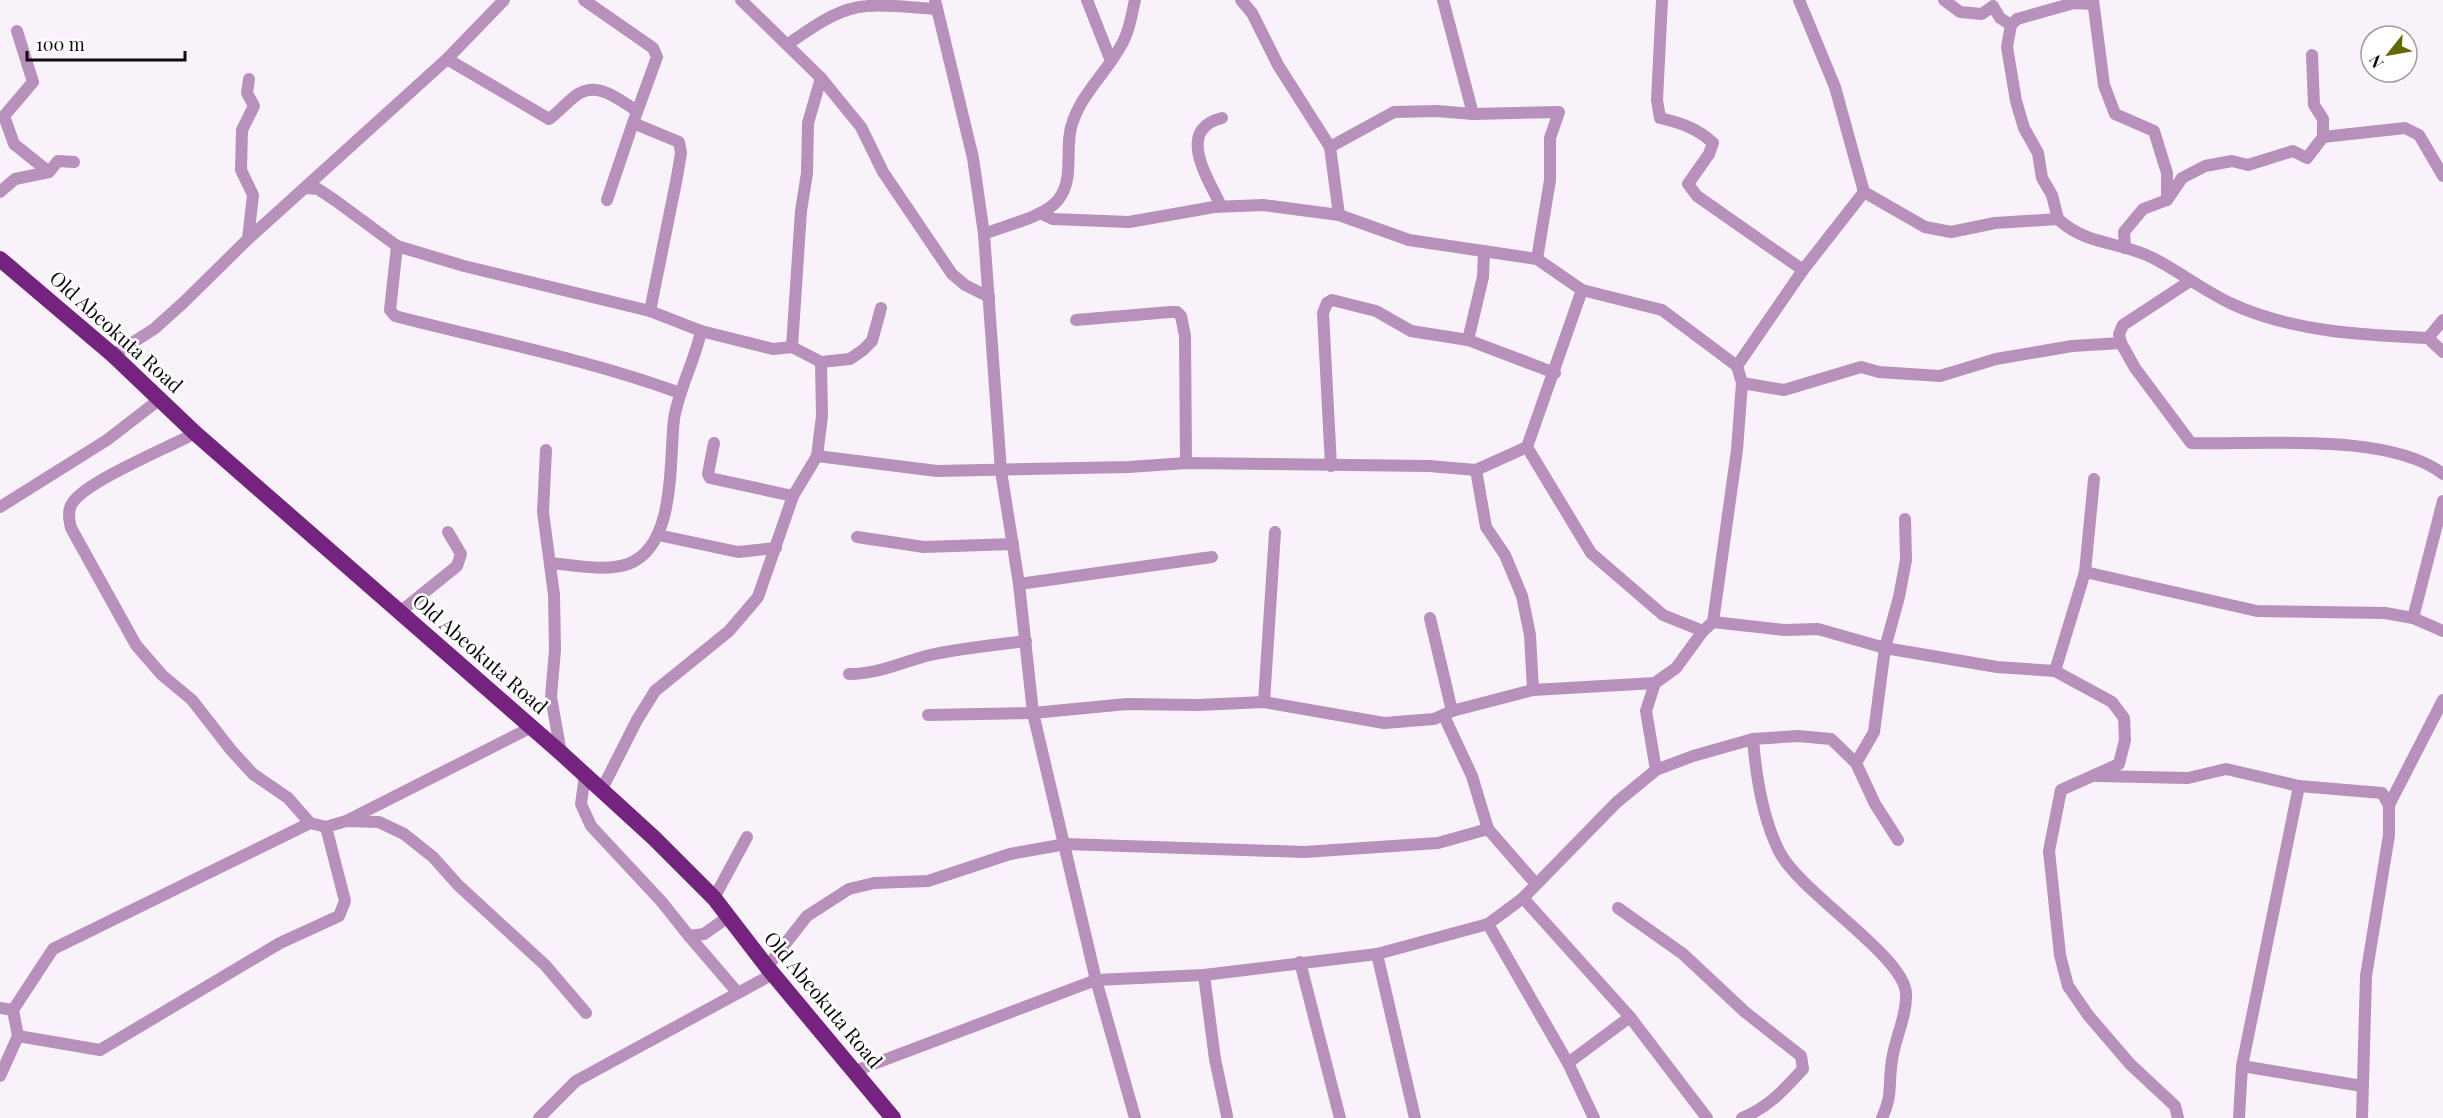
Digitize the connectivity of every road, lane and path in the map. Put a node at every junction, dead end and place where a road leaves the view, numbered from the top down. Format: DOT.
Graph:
graph roads {
  1 [pos="504,0"];
  2 [pos="584,0"];
  3 [pos="741,0"];
  4 [pos="1087,0"];
  5 [pos="1135,0"];
  6 [pos="1241,0"];
  7 [pos="1443,0"];
  8 [pos="1662,0"];
  9 [pos="1799,0"];
  10 [pos="1944,0"];
  11 [pos="2092,2"];
  12 [pos="936,5"];
  13 [pos="2011,26"];
  14 [pos="17,31"];
  15 [pos="788,44"];
  16 [pos="2312,55"];
  17 [pos="447,59"];
  18 [pos="1111,61"];
  19 [pos="821,78"];
  20 [pos="249,79"];
  21 [pos="1473,114"];
  22 [pos="635,117"];
  23 [pos="1222,118"];
  24 [pos="2323,137"];
  25 [pos="1330,147"];
  26 [pos="74,162"];
  27 [pos="49,172"];
  28 [pos="2443,176"];
  29 [pos="305,188"];
  30 [pos="0,192"];
  31 [pos="1864,192"];
  32 [pos="607,200"];
  33 [pos="2167,200"];
  34 [pos="1221,206"];
  35 [pos="1040,213"];
  36 [pos="1339,215"];
  37 [pos="2058,219"];
  38 [pos="984,234"];
  39 [pos="248,239"];
  40 [pos="397,246"];
  41 [pos="2126,248"];
  42 [pos="1484,250"];
  43 [pos="0,259"];
  44 [pos="1537,259"];
  45 [pos="1803,270"];
  46 [pos="2190,281"];
  47 [pos="1582,290"];
  48 [pos="989,297"];
  49 [pos="881,308"];
  50 [pos="650,311"];
  51 [pos="1076,320"];
  52 [pos="2443,320"];
  53 [pos="701,331"];
  54 [pos="2428,338"];
  55 [pos="1468,339"];
  56 [pos="2121,343"];
  57 [pos="792,347"];
  58 [pos="2443,352"];
  59 [pos="113,355"];
  60 [pos="821,363"];
  61 [pos="1737,366"];
  62 [pos="1555,373"];
  63 [pos="1742,383"];
  64 [pos="681,393"];
  65 [pos="160,399"];
  66 [pos="195,433"];
  67 [pos="714,443"];
  68 [pos="1527,447"];
  69 [pos="546,450"];
  70 [pos="817,456"];
  71 [pos="1186,463"];
  72 [pos="1331,466"];
  73 [pos="1476,470"];
  74 [pos="1001,471"];
  75 [pos="2443,474"];
  76 [pos="2094,479"];
  77 [pos="793,496"];
  78 [pos="2443,501"];
  79 [pos="0,507"];
  80 [pos="1905,519"];
  81 [pos="448,532"];
  82 [pos="1275,532"];
  83 [pos="658,535"];
  84 [pos="857,537"];
  85 [pos="1013,544"];
  86 [pos="776,548"];
  87 [pos="1212,557"];
  88 [pos="550,563"];
  89 [pos="2085,572"];
  90 [pos="1019,584"];
  91 [pos="400,612"];
  92 [pos="1430,618"];
  93 [pos="2413,618"];
  94 [pos="1713,622"];
  95 [pos="1703,631"];
  96 [pos="2443,631"];
  97 [pos="1026,641"];
  98 [pos="1885,648"];
  99 [pos="2055,671"];
  100 [pos="849,674"];
  101 [pos="1655,683"];
  102 [pos="1533,690"];
  103 [pos="2443,700"];
  104 [pos="1264,702"];
  105 [pos="1033,713"];
  106 [pos="1448,714"];
  107 [pos="928,715"];
  108 [pos="532,728"];
  109 [pos="1753,739"];
  110 [pos="561,753"];
  111 [pos="1856,763"];
  112 [pos="1656,770"];
  113 [pos="585,775"];
  114 [pos="2090,776"];
  115 [pos="2300,786"];
  116 [pos="602,791"];
  117 [pos="2389,804"];
  118 [pos="346,821"];
  119 [pos="310,824"];
  120 [pos="326,827"];
  121 [pos="1488,830"];
  122 [pos="747,837"];
  123 [pos="1898,840"];
  124 [pos="1066,844"];
  125 [pos="1536,884"];
  126 [pos="714,898"];
  127 [pos="1523,898"];
  128 [pos="1618,908"];
  129 [pos="729,917"];
  130 [pos="1488,924"];
  131 [pos="689,936"];
  132 [pos="1377,954"];
  133 [pos="1300,962"];
  134 [pos="770,971"];
  135 [pos="1204,975"];
  136 [pos="1096,980"];
  137 [pos="738,993"];
  138 [pos="0,1008"];
  139 [pos="13,1010"];
  140 [pos="586,1013"];
  141 [pos="1630,1017"];
  142 [pos="18,1036"];
  143 [pos="1568,1063"];
  144 [pos="2242,1066"];
  145 [pos="855,1071"];
  146 [pos="0,1076"];
  147 [pos="2362,1086"];
  148 [pos="1227,1116"];
  149 [pos="539,1118"];
  150 [pos="893,1118"];
  151 [pos="1136,1118"];
  152 [pos="1340,1118"];
  153 [pos="1415,1118"];
  154 [pos="1594,1118"];
  155 [pos="1707,1118"];
  156 [pos="1742,1118"];
  157 [pos="1882,1118"];
  158 [pos="2178,1118"];
  159 [pos="2240,1118"];
  160 [pos="2362,1118"];
  1 -- 17 [label="street"];
  2 -- 22 [label="street"];
  3 -- 15 [label="street"];
  4 -- 18 [label="street"];
  5 -- 18 [label="street"];
  6 -- 25 [label="street"];
  7 -- 21 [label="street"];
  8 -- 45 [label="street"];
  9 -- 31 [label="street"];
  10 -- 13 [label="street"];
  11 -- 13 [label="street"];
  11 -- 33 [label="street"];
  12 -- 15 [label="street"];
  12 -- 38 [label="street"];
  13 -- 37 [label="street"];
  14 -- 27 [label="street"];
  15 -- 19 [label="street"];
  16 -- 24 [label="street"];
  17 -- 22 [label="street"];
  17 -- 29 [label="street"];
  18 -- 35 [label="street"];
  19 -- 48 [label="street"];
  19 -- 57 [label="street"];
  20 -- 39 [label="street"];
  21 -- 25 [label="street"];
  21 -- 44 [label="street"];
  22 -- 32 [label="street"];
  22 -- 50 [label="street"];
  23 -- 34 [label="street"];
  24 -- 28 [label="street"];
  24 -- 33 [label="street"];
  25 -- 36 [label="street"];
  26 -- 27 [label="street"];
  27 -- 30 [label="street"];
  29 -- 39 [label="street"];
  29 -- 40 [label="street"];
  31 -- 37 [label="street"];
  31 -- 45 [label="street"];
  33 -- 41 [label="street"];
  34 -- 35 [label="street"];
  34 -- 36 [label="street"];
  35 -- 38 [label="street"];
  36 -- 42 [label="street"];
  37 -- 41 [label="street"];
  38 -- 48 [label="street"];
  39 -- 59 [label="street"];
  40 -- 50 [label="street"];
  40 -- 64 [label="street"];
  41 -- 46 [label="street"];
  42 -- 44 [label="street"];
  42 -- 55 [label="street"];
  43 -- 59 [label="highway, Old Abeokuta Road"];
  44 -- 47 [label="street"];
  45 -- 61 [label="street"];
  46 -- 54 [label="street"];
  46 -- 56 [label="street"];
  47 -- 61 [label="street"];
  47 -- 62 [label="street"];
  48 -- 74 [label="street"];
  49 -- 60 [label="street"];
  50 -- 53 [label="street"];
  51 -- 71 [label="street"];
  52 -- 54 [label="street"];
  53 -- 57 [label="street"];
  53 -- 64 [label="street"];
  54 -- 58 [label="street"];
  55 -- 62 [label="street"];
  55 -- 72 [label="street"];
  56 -- 63 [label="street"];
  56 -- 75 [label="street"];
  57 -- 60 [label="street"];
  59 -- 65 [label="highway, Old Abeokuta Road"];
  60 -- 70 [label="street"];
  61 -- 63 [label="street"];
  62 -- 68 [label="street"];
  63 -- 94 [label="street"];
  64 -- 83 [label="street"];
  65 -- 66 [label="highway, Old Abeokuta Road"];
  65 -- 79 [label="street"];
  66 -- 91 [label="highway, Old Abeokuta Road"];
  66 -- 119 [label="street"];
  67 -- 77 [label="street"];
  68 -- 73 [label="street"];
  68 -- 95 [label="street"];
  69 -- 88 [label="street"];
  70 -- 74 [label="street"];
  70 -- 77 [label="street"];
  71 -- 72 [label="street"];
  71 -- 74 [label="street"];
  72 -- 73 [label="street"];
  73 -- 102 [label="street"];
  74 -- 85 [label="street"];
  76 -- 89 [label="street"];
  77 -- 86 [label="street"];
  78 -- 93 [label="street"];
  80 -- 98 [label="street"];
  81 -- 91 [label="street"];
  82 -- 104 [label="street"];
  83 -- 86 [label="street"];
  83 -- 88 [label="street"];
  84 -- 85 [label="street"];
  85 -- 90 [label="street"];
  86 -- 116 [label="street"];
  87 -- 90 [label="street"];
  88 -- 110 [label="street"];
  89 -- 93 [label="street"];
  89 -- 99 [label="street"];
  90 -- 97 [label="street"];
  91 -- 108 [label="highway, Old Abeokuta Road"];
  92 -- 106 [label="street"];
  93 -- 96 [label="street"];
  94 -- 95 [label="street"];
  94 -- 98 [label="street"];
  95 -- 101 [label="street"];
  97 -- 100 [label="street"];
  97 -- 105 [label="street"];
  98 -- 99 [label="street"];
  98 -- 111 [label="street"];
  99 -- 114 [label="street"];
  101 -- 102 [label="street"];
  101 -- 112 [label="street"];
  102 -- 106 [label="street"];
  103 -- 117 [label="street"];
  104 -- 105 [label="street"];
  104 -- 106 [label="street"];
  105 -- 107 [label="street"];
  105 -- 124 [label="street"];
  106 -- 121 [label="street"];
  108 -- 110 [label="highway, Old Abeokuta Road"];
  108 -- 118 [label="street"];
  109 -- 111 [label="street"];
  109 -- 112 [label="street"];
  109 -- 157 [label="street"];
  110 -- 113 [label="highway, Old Abeokuta Road"];
  111 -- 123 [label="street"];
  112 -- 125 [label="street"];
  113 -- 116 [label="highway, Old Abeokuta Road"];
  113 -- 131 [label="street"];
  114 -- 115 [label="street"];
  114 -- 158 [label="street"];
  115 -- 117 [label="street"];
  115 -- 144 [label="street"];
  116 -- 126 [label="highway, Old Abeokuta Road"];
  117 -- 147 [label="street"];
  118 -- 120 [label="street"];
  118 -- 140 [label="street"];
  119 -- 120 [label="street"];
  119 -- 139 [label="street"];
  120 -- 142 [label="street"];
  121 -- 124 [label="street"];
  121 -- 125 [label="street"];
  122 -- 126 [label="street"];
  124 -- 134 [label="street"];
  124 -- 136 [label="street"];
  125 -- 127 [label="street"];
  126 -- 129 [label="highway, Old Abeokuta Road"];
  127 -- 130 [label="street"];
  127 -- 141 [label="street"];
  128 -- 156 [label="street"];
  129 -- 131 [label="street"];
  129 -- 134 [label="highway, Old Abeokuta Road"];
  130 -- 132 [label="street"];
  130 -- 143 [label="street"];
  131 -- 137 [label="street"];
  132 -- 133 [label="street"];
  132 -- 153 [label="street"];
  133 -- 135 [label="street"];
  133 -- 152 [label="street"];
  134 -- 137 [label="street"];
  134 -- 145 [label="highway, Old Abeokuta Road"];
  135 -- 136 [label="street"];
  135 -- 148 [label="street"];
  136 -- 145 [label="street"];
  136 -- 151 [label="street"];
  137 -- 149 [label="street"];
  138 -- 139 [label="street"];
  139 -- 142 [label="street"];
  141 -- 143 [label="street"];
  141 -- 155 [label="street"];
  142 -- 146 [label="street"];
  143 -- 154 [label="street"];
  144 -- 147 [label="street"];
  144 -- 159 [label="street"];
  145 -- 150 [label="highway, Old Abeokuta Road"];
  147 -- 160 [label="street"];
}
